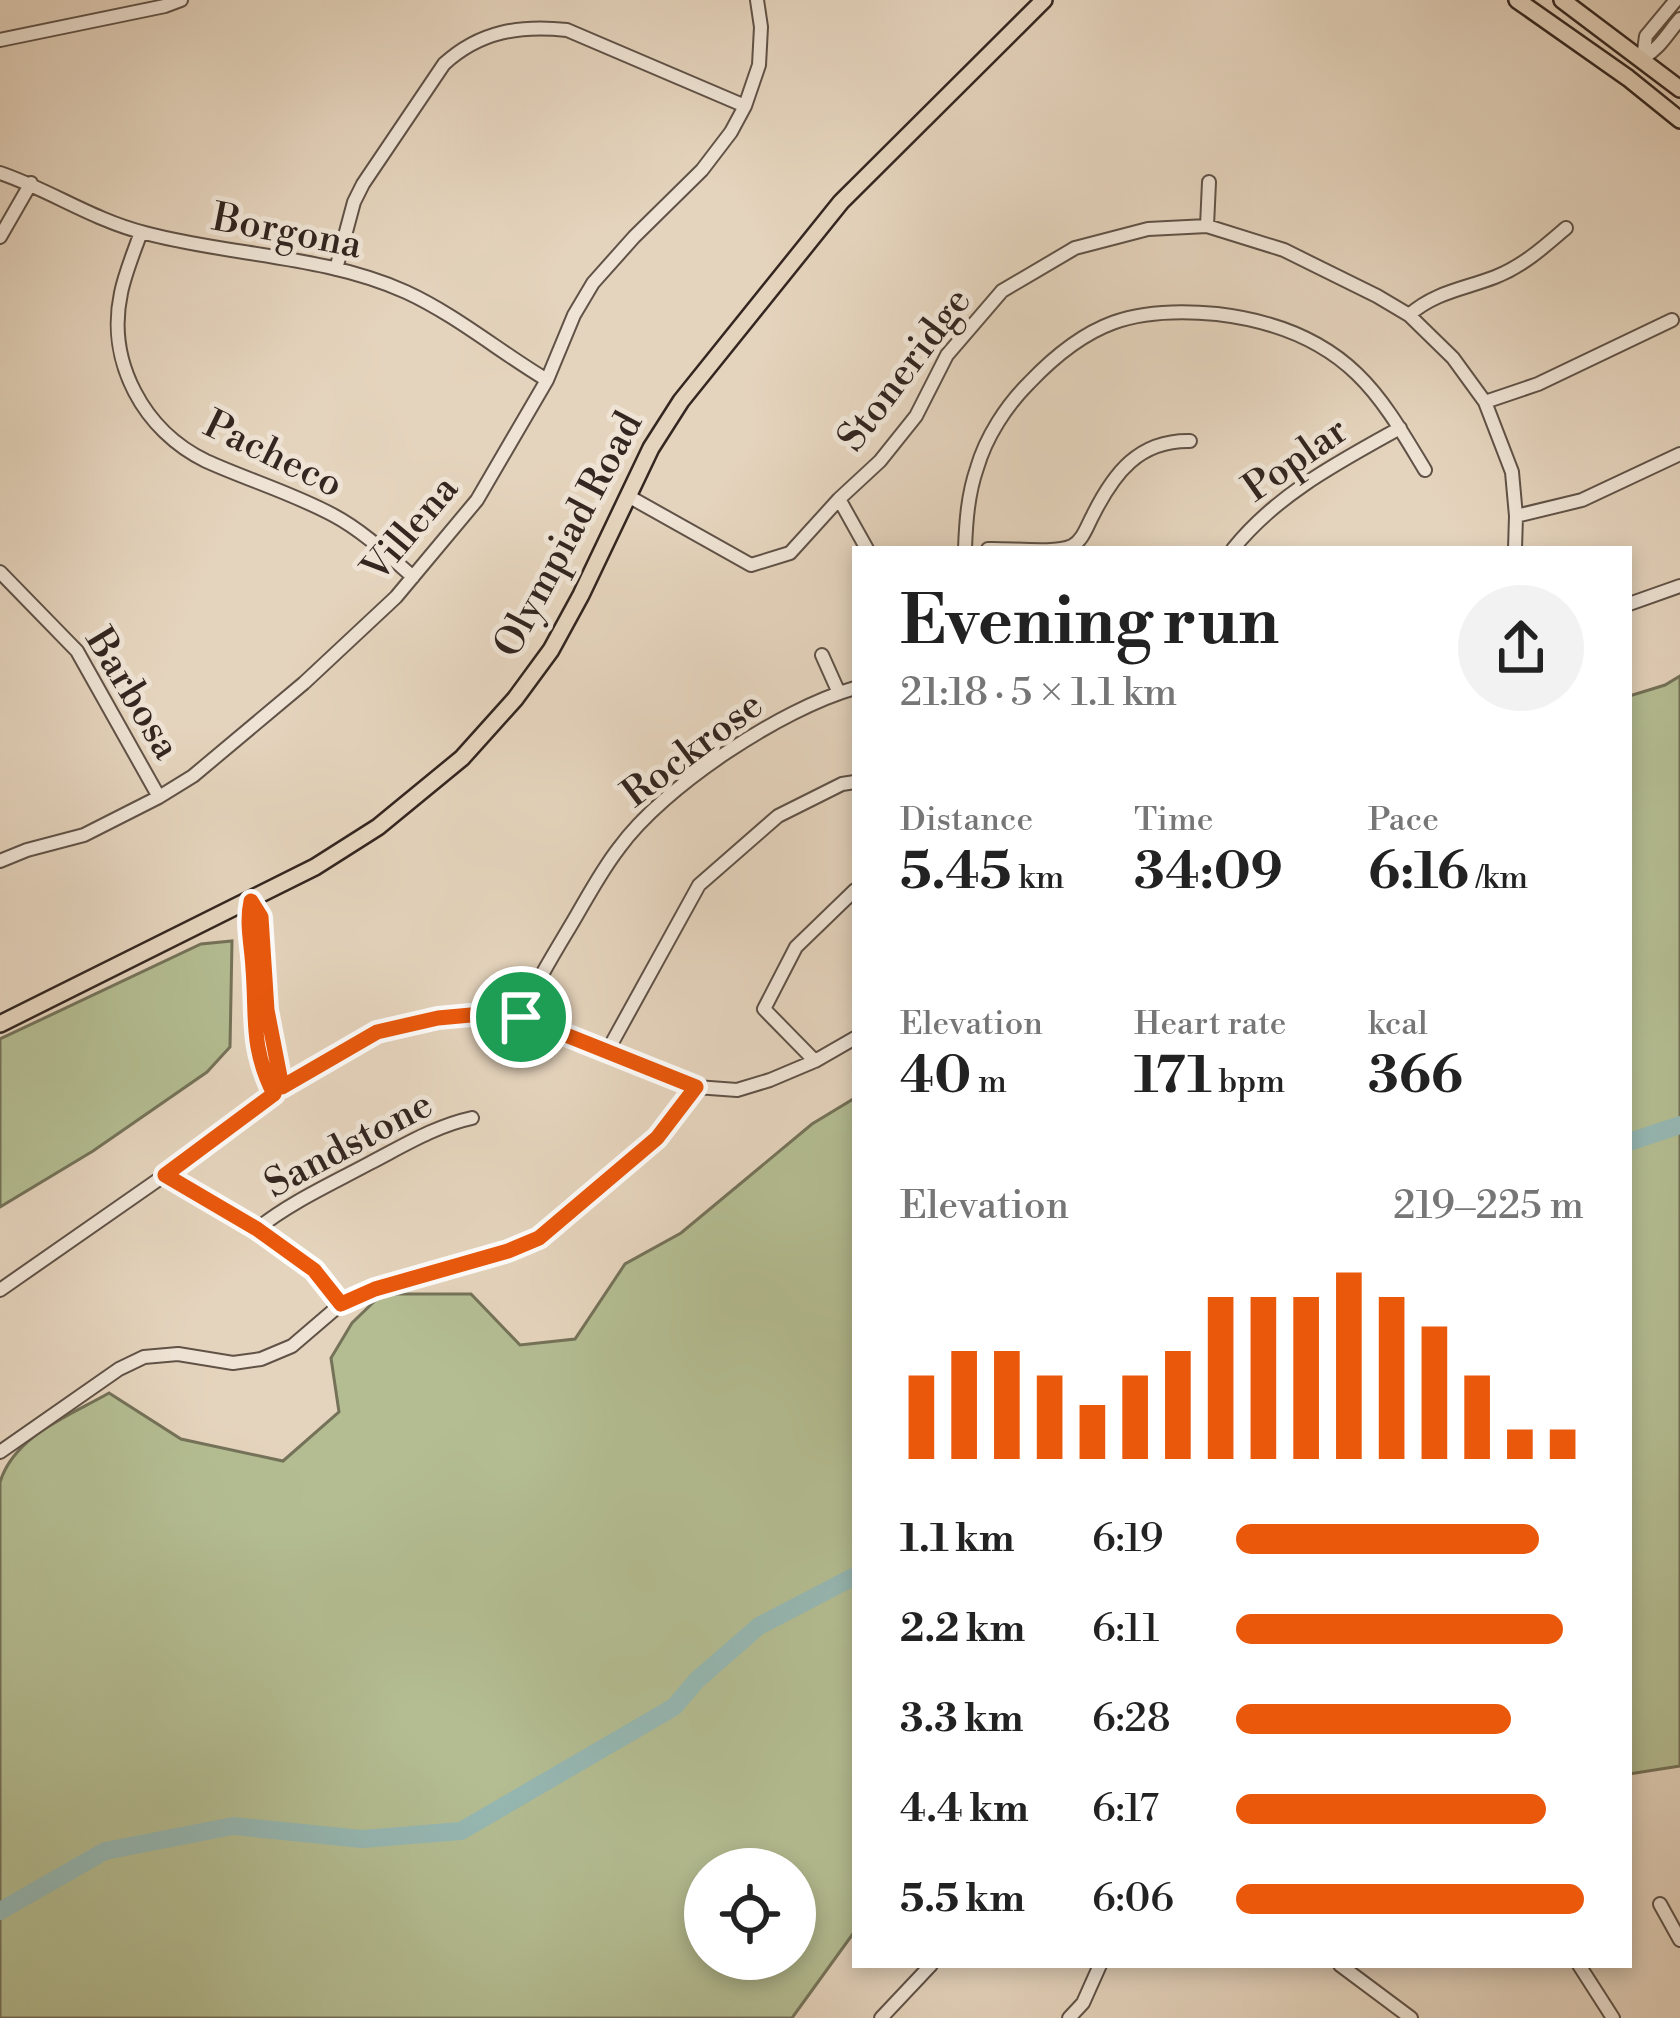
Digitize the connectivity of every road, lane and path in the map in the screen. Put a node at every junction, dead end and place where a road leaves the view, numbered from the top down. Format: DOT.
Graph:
graph roads {
  1 [pos="181,0"];
  2 [pos="757,0"];
  3 [pos="1044,0"];
  4 [pos="1517,0"];
  5 [pos="1562,0"];
  6 [pos="1678,2"];
  7 [pos="1680,19"];
  8 [pos="1680,31"];
  9 [pos="0,40"];
  10 [pos="1660,48"];
  11 [pos="1643,58"];
  12 [pos="1628,77"];
  13 [pos="1680,88"];
  14 [pos="745,106"];
  15 [pos="1680,120"];
  16 [pos="0,172"];
  17 [pos="1209,182"];
  18 [pos="31,183"];
  19 [pos="1207,226"];
  20 [pos="1566,228"];
  21 [pos="141,232"];
  22 [pos="0,237"];
  23 [pos="336,269"];
  24 [pos="1409,314"];
  25 [pos="1672,320"];
  26 [pos="548,380"];
  27 [pos="1485,402"];
  28 [pos="1400,428"];
  29 [pos="1190,441"];
  30 [pos="1680,454"];
  31 [pos="1425,470"];
  32 [pos="628,496"];
  33 [pos="839,499"];
  34 [pos="1516,516"];
  35 [pos="865,546"];
  36 [pos="965,546"];
  37 [pos="1071,546"];
  38 [pos="1236,546"];
  39 [pos="1515,546"];
  40 [pos="0,572"];
  41 [pos="413,577"];
  42 [pos="1680,586"];
  43 [pos="1632,603"];
  44 [pos="822,656"];
  45 [pos="852,689"];
  46 [pos="838,693"];
  47 [pos="852,782"];
  48 [pos="159,797"];
  49 [pos="0,861"];
  50 [pos="852,893"];
  51 [pos="251,901"];
  52 [pos="258,946"];
  53 [pos="521,1017"];
  54 [pos="0,1024"];
  55 [pos="852,1040"];
  56 [pos="608,1050"];
  57 [pos="276,1055"];
  58 [pos="261,1061"];
  59 [pos="815,1061"];
  60 [pos="696,1087"];
  61 [pos="278,1090"];
  62 [pos="472,1118"];
  63 [pos="165,1175"];
  64 [pos="257,1229"];
  65 [pos="0,1290"];
  66 [pos="341,1304"];
  67 [pos="0,1452"];
  68 [pos="1660,1904"];
  69 [pos="1680,1940"];
  70 [pos="928,1968"];
  71 [pos="1099,1968"];
  72 [pos="1344,1968"];
  73 [pos="1581,1968"];
  74 [pos="1404,2016"];
  75 [pos="881,2018"];
  76 [pos="1070,2018"];
  77 [pos="1613,2018"];
  1 -- 9 [label="street"];
  2 -- 14 [label="street, Villena"];
  3 -- 32 [label="main road, Olympiad Road"];
  4 -- 12 [label="main road"];
  5 -- 11 [label="main road"];
  6 -- 11 [label="street"];
  7 -- 10 [label="street"];
  8 -- 10 [label="street"];
  10 -- 11 [label="street"];
  11 -- 12 [label="main road"];
  11 -- 13 [label="main road"];
  12 -- 15 [label="main road"];
  14 -- 23 [label="street"];
  14 -- 26 [label="street, Villena"];
  16 -- 18 [label="street, Borgona"];
  17 -- 19 [label="street"];
  18 -- 21 [label="street, Borgona"];
  18 -- 22 [label="street"];
  19 -- 24 [label="street, Stoneridge"];
  19 -- 33 [label="street, Stoneridge"];
  20 -- 24 [label="street"];
  21 -- 23 [label="street, Borgona"];
  21 -- 41 [label="street, Pacheco"];
  23 -- 26 [label="street, Borgona"];
  24 -- 27 [label="street, Stoneridge"];
  25 -- 27 [label="street"];
  26 -- 41 [label="street, Villena"];
  27 -- 34 [label="street, Stoneridge"];
  28 -- 31 [label="street"];
  28 -- 36 [label="street"];
  28 -- 38 [label="street, Poplar"];
  29 -- 37 [label="street"];
  30 -- 34 [label="street"];
  32 -- 33 [label="street, Stoneridge"];
  32 -- 51 [label="main road, Olympiad Road"];
  33 -- 35 [label="street"];
  34 -- 39 [label="street, Stoneridge"];
  40 -- 48 [label="street, Barbosa"];
  41 -- 48 [label="street, Villena"];
  42 -- 43 [label="street"];
  44 -- 46 [label="street"];
  45 -- 46 [label="street, Rockrose"];
  46 -- 53 [label="street, Rockrose"];
  47 -- 56 [label="street"];
  48 -- 49 [label="street, Villena"];
  50 -- 59 [label="street"];
  51 -- 52 [label="street"];
  51 -- 54 [label="main road, Olympiad Road"];
  52 -- 57 [label="street"];
  52 -- 58 [label="street"];
  53 -- 56 [label="street"];
  53 -- 61 [label="street"];
  55 -- 59 [label="street"];
  56 -- 60 [label="street"];
  57 -- 58 [label="street"];
  57 -- 61 [label="street"];
  58 -- 61 [label="street"];
  59 -- 60 [label="street"];
  60 -- 66 [label="street"];
  61 -- 63 [label="street"];
  62 -- 64 [label="street, Sandstone"];
  63 -- 64 [label="street"];
  63 -- 65 [label="street"];
  64 -- 66 [label="street"];
  66 -- 67 [label="street"];
  68 -- 69 [label="street"];
  70 -- 75 [label="street"];
  71 -- 76 [label="street"];
  72 -- 74 [label="street"];
  73 -- 77 [label="street"];
}
